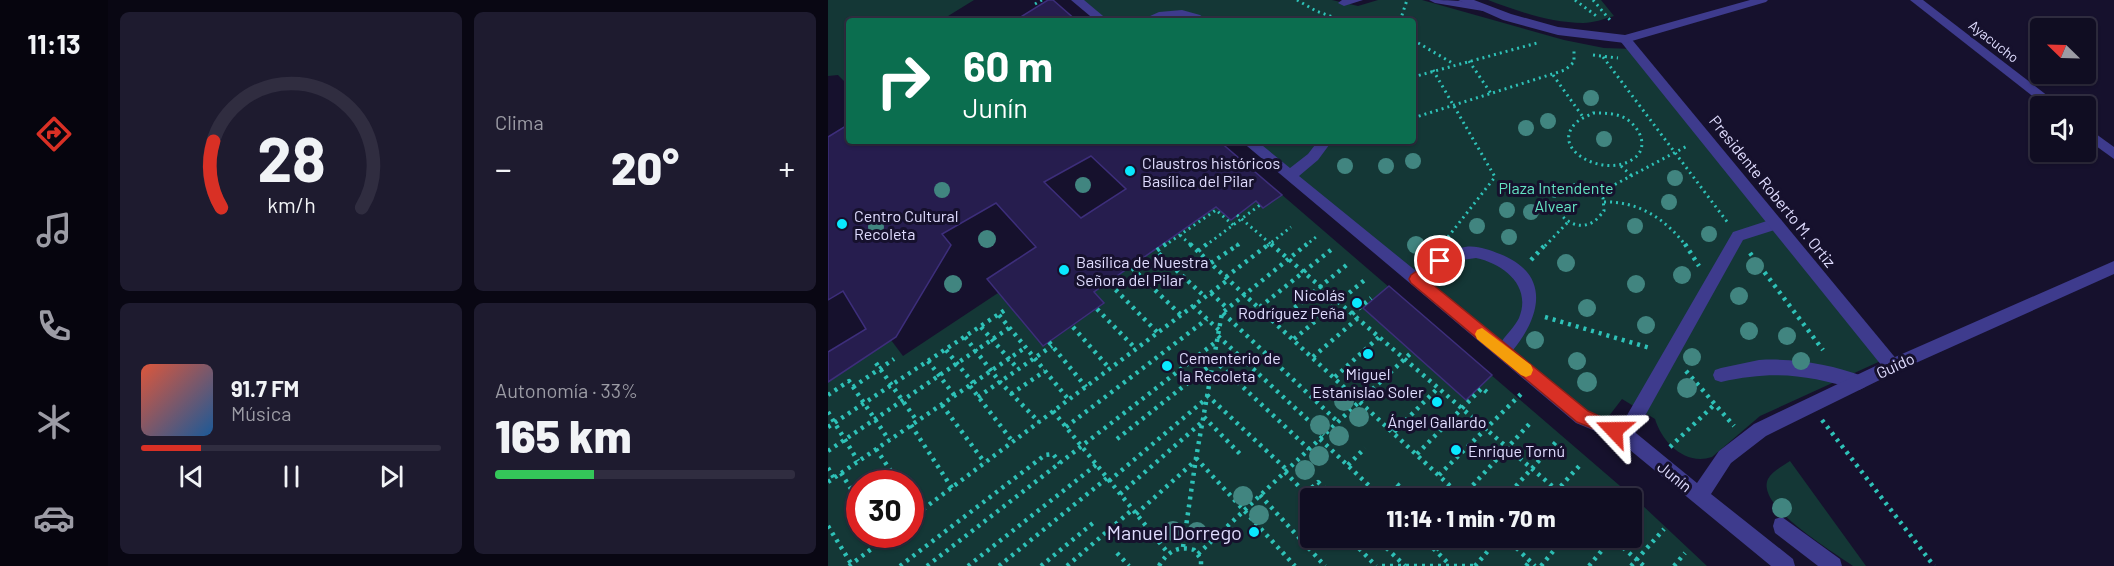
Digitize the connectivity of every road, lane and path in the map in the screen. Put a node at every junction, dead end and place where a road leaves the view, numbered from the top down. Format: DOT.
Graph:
graph roads {
  1 [pos="1042,0"];
  2 [pos="1077,0"];
  3 [pos="1297,0"];
  4 [pos="1357,0"];
  5 [pos="1407,0"];
  6 [pos="1435,0"];
  7 [pos="1464,0"];
  8 [pos="1762,0"];
  9 [pos="1916,0"];
  10 [pos="1346,1"];
  11 [pos="1035,4"];
  12 [pos="1483,8"];
  13 [pos="1099,18"];
  14 [pos="1154,18"];
  15 [pos="1195,18"];
  16 [pos="1335,18"];
  17 [pos="1401,18"];
  18 [pos="1625,39"];
  19 [pos="1547,40"];
  20 [pos="1416,42"];
  21 [pos="1569,45"];
  22 [pos="1469,61"];
  23 [pos="1455,64"];
  24 [pos="1433,70"];
  25 [pos="1416,75"];
  26 [pos="1553,75"];
  27 [pos="1492,94"];
  28 [pos="2040,96"];
  29 [pos="1455,105"];
  30 [pos="1416,116"];
  31 [pos="1583,117"];
  32 [pos="1705,136"];
  33 [pos="2096,140"];
  34 [pos="1252,144"];
  35 [pos="1323,144"];
  36 [pos="2114,154"];
  37 [pos="1621,165"];
  38 [pos="1290,176"];
  39 [pos="1632,176"];
  40 [pos="1599,193"];
  41 [pos="1604,202"];
  42 [pos="1260,205"];
  43 [pos="1239,217"];
  44 [pos="1568,222"];
  45 [pos="1776,224"];
  46 [pos="1233,225"];
  47 [pos="1291,227"];
  48 [pos="1180,235"];
  49 [pos="1316,237"];
  50 [pos="1445,242"];
  51 [pos="1270,243"];
  52 [pos="1239,244"];
  53 [pos="1332,249"];
  54 [pos="1198,251"];
  55 [pos="1288,259"];
  56 [pos="1211,263"];
  57 [pos="1349,263"];
  58 [pos="2114,267"];
  59 [pos="1132,268"];
  60 [pos="1520,271"];
  61 [pos="1303,272"];
  62 [pos="1228,278"];
  63 [pos="1367,278"];
  64 [pos="1416,279"];
  65 [pos="1110,284"];
  66 [pos="1709,286"];
  67 [pos="1321,287"];
  68 [pos="1211,293"];
  69 [pos="1245,294"];
  70 [pos="1205,297"];
  71 [pos="1371,298"];
  72 [pos="1339,302"];
  73 [pos="1193,306"];
  74 [pos="1260,307"];
  75 [pos="1008,308"];
  76 [pos="1227,308"];
  77 [pos="1097,309"];
  78 [pos="1222,312"];
  79 [pos="1528,312"];
  80 [pos="1352,314"];
  81 [pos="999,315"];
  82 [pos="1181,315"];
  83 [pos="1358,318"];
  84 [pos="1207,319"];
  85 [pos="1276,323"];
  86 [pos="981,326"];
  87 [pos="1073,327"];
  88 [pos="1009,328"];
  89 [pos="1158,333"];
  90 [pos="1218,336"];
  91 [pos="1379,336"];
  92 [pos="965,337"];
  93 [pos="992,339"];
  94 [pos="1294,339"];
  95 [pos="1026,347"];
  96 [pos="1136,349"];
  97 [pos="946,350"];
  98 [pos="976,351"];
  99 [pos="1503,351"];
  100 [pos="1412,352"];
  101 [pos="1671,354"];
  102 [pos="1313,357"];
  103 [pos="1035,358"];
  104 [pos="894,359"];
  105 [pos="1008,359"];
  106 [pos="1405,359"];
  107 [pos="928,361"];
  108 [pos="1214,361"];
  109 [pos="876,363"];
  110 [pos="957,363"];
  111 [pos="1892,366"];
  112 [pos="880,369"];
  113 [pos="1018,369"];
  114 [pos="1110,369"];
  115 [pos="1045,370"];
  116 [pos="991,371"];
  117 [pos="1721,375"];
  118 [pos="939,376"];
  119 [pos="1335,377"];
  120 [pos="1000,382"];
  121 [pos="1859,382"];
  122 [pos="971,384"];
  123 [pos="892,386"];
  124 [pos="853,387"];
  125 [pos="1086,387"];
  126 [pos="1438,388"];
  127 [pos="1488,393"];
  128 [pos="828,394"];
  129 [pos="1011,394"];
  130 [pos="955,396"];
  131 [pos="1207,396"];
  132 [pos="1517,397"];
  133 [pos="978,398"];
  134 [pos="902,400"];
  135 [pos="1069,400"];
  136 [pos="1360,401"];
  137 [pos="864,404"];
  138 [pos="1715,404"];
  139 [pos="942,405"];
  140 [pos="1810,405"];
  141 [pos="1462,408"];
  142 [pos="1053,411"];
  143 [pos="828,412"];
  144 [pos="875,419"];
  145 [pos="1203,419"];
  146 [pos="917,421"];
  147 [pos="1040,422"];
  148 [pos="1338,422"];
  149 [pos="1532,422"];
  150 [pos="835,423"];
  151 [pos="911,425"];
  152 [pos="1066,427"];
  153 [pos="828,428"];
  154 [pos="1485,428"];
  155 [pos="1394,432"];
  156 [pos="1625,435"];
  157 [pos="1322,437"];
  158 [pos="845,440"];
  159 [pos="889,440"];
  160 [pos="1117,440"];
  161 [pos="1747,440"];
  162 [pos="1013,442"];
  163 [pos="1556,442"];
  164 [pos="1082,447"];
  165 [pos="876,448"];
  166 [pos="1365,448"];
  167 [pos="1508,448"];
  168 [pos="1309,449"];
  169 [pos="828,451"];
  170 [pos="1417,454"];
  171 [pos="1241,455"];
  172 [pos="1195,459"];
  173 [pos="858,461"];
  174 [pos="1657,461"];
  175 [pos="985,463"];
  176 [pos="1060,463"];
  177 [pos="1581,464"];
  178 [pos="1096,465"];
  179 [pos="1348,465"];
  180 [pos="828,468"];
  181 [pos="1532,469"];
  182 [pos="890,470"];
  183 [pos="1286,471"];
  184 [pos="841,473"];
  185 [pos="1439,475"];
  186 [pos="834,478"];
  187 [pos="1108,479"];
  188 [pos="846,481"];
  189 [pos="828,482"];
  190 [pos="1397,484"];
  191 [pos="952,488"];
  192 [pos="1301,488"];
  193 [pos="1312,488"];
  194 [pos="1324,488"];
  195 [pos="1372,488"];
  196 [pos="1401,488"];
  197 [pos="1453,488"];
  198 [pos="1472,488"];
  199 [pos="1514,488"];
  200 [pos="1555,488"];
  201 [pos="1559,488"];
  202 [pos="1120,494"];
  203 [pos="1260,495"];
  204 [pos="1700,496"];
  205 [pos="924,509"];
  206 [pos="1244,510"];
  207 [pos="1134,512"];
  208 [pos="1093,523"];
  209 [pos="828,526"];
  210 [pos="1782,526"];
  211 [pos="1664,530"];
  212 [pos="1183,547"];
  213 [pos="873,548"];
  214 [pos="1359,548"];
  215 [pos="1386,548"];
  216 [pos="1491,548"];
  217 [pos="1514,548"];
  218 [pos="1556,548"];
  219 [pos="1603,548"];
  220 [pos="1624,548"];
  221 [pos="1436,550"];
  222 [pos="1117,553"];
  223 [pos="1168,553"];
  224 [pos="1685,553"];
  225 [pos="1198,554"];
  226 [pos="1636,559"];
  227 [pos="1528,564"];
  228 [pos="851,565"];
  229 [pos="1449,565"];
  230 [pos="1477,565"];
  231 [pos="900,566"];
  232 [pos="927,566"];
  233 [pos="968,566"];
  234 [pos="999,566"];
  235 [pos="1041,566"];
  236 [pos="1067,566"];
  237 [pos="1129,566"];
  238 [pos="1159,566"];
  239 [pos="1201,566"];
  240 [pos="1295,566"];
  241 [pos="1324,566"];
  242 [pos="1376,566"];
  243 [pos="1382,566"];
  244 [pos="1399,566"];
  245 [pos="1405,566"];
  246 [pos="1535,566"];
  247 [pos="1540,566"];
  248 [pos="1589,566"];
  249 [pos="1631,566"];
  250 [pos="1644,566"];
  251 [pos="1674,566"];
  252 [pos="1786,566"];
  253 [pos="1833,566"];
  254 [pos="1934,566"];
  1 -- 11 [label="path"];
  2 -- 13 [label="street"];
  3 -- 16 [label="path"];
  4 -- 10 [label="street"];
  5 -- 17 [label="path"];
  6 -- 12 [label="street"];
  7 -- 12 [label="street"];
  8 -- 18 [label="street"];
  9 -- 28 [label="street, Ayacucho"];
  12 -- 18 [label="street"];
  14 -- 15 [label="street"];
  18 -- 32 [label="street, Presidente Roberto M. Ortiz"];
  19 -- 22 [label="path"];
  20 -- 23 [label="path"];
  21 -- 26 [label="path"];
  22 -- 23 [label="path"];
  22 -- 27 [label="path"];
  23 -- 24 [label="path"];
  24 -- 25 [label="path"];
  24 -- 29 [label="path"];
  26 -- 27 [label="path"];
  26 -- 31 [label="path"];
  27 -- 29 [label="path"];
  29 -- 30 [label="path"];
  29 -- 50 [label="path"];
  31 -- 37 [label="path"];
  31 -- 37 [label="path"];
  32 -- 39 [label="path"];
  32 -- 45 [label="street, Presidente Roberto M. Ortiz"];
  33 -- 36 [label="street"];
  34 -- 38 [label="street, Junín"];
  35 -- 38 [label="street"];
  37 -- 39 [label="path"];
  38 -- 64 [label="street, Junín"];
  39 -- 40 [label="path"];
  40 -- 41 [label="path"];
  40 -- 44 [label="path"];
  41 -- 44 [label="path"];
  41 -- 66 [label="path"];
  42 -- 43 [label="path"];
  43 -- 46 [label="path"];
  43 -- 51 [label="path"];
  44 -- 60 [label="path"];
  45 -- 66 [label="street"];
  45 -- 111 [label="street, Presidente Roberto M. Ortiz"];
  46 -- 48 [label="path"];
  46 -- 54 [label="path"];
  47 -- 51 [label="path"];
  48 -- 54 [label="path"];
  48 -- 70 [label="path"];
  49 -- 55 [label="path"];
  51 -- 55 [label="path"];
  51 -- 62 [label="path"];
  52 -- 56 [label="path"];
  53 -- 61 [label="path"];
  54 -- 56 [label="path"];
  55 -- 61 [label="path"];
  55 -- 69 [label="path"];
  56 -- 62 [label="path"];
  57 -- 67 [label="path"];
  58 -- 111 [label="street, Guido"];
  59 -- 82 [label="path"];
  60 -- 64 [label="street"];
  60 -- 79 [label="street"];
  61 -- 67 [label="path"];
  61 -- 74 [label="path"];
  62 -- 68 [label="path"];
  62 -- 69 [label="path"];
  63 -- 72 [label="path"];
  64 -- 99 [label="street, Junín"];
  65 -- 89 [label="path"];
  66 -- 101 [label="street"];
  67 -- 72 [label="path"];
  67 -- 85 [label="path"];
  68 -- 70 [label="path"];
  68 -- 76 [label="path"];
  69 -- 74 [label="path"];
  69 -- 76 [label="path"];
  70 -- 73 [label="path"];
  71 -- 80 [label="path"];
  72 -- 80 [label="path"];
  72 -- 94 [label="path"];
  73 -- 82 [label="path"];
  73 -- 84 [label="path"];
  74 -- 85 [label="path"];
  75 -- 81 [label="path"];
  76 -- 78 [label="path"];
  77 -- 96 [label="path"];
  78 -- 90 [label="path"];
  78 -- 148 [label="path"];
  79 -- 99 [label="street"];
  79 -- 101 [label="path"];
  80 -- 83 [label="path"];
  81 -- 86 [label="path"];
  81 -- 88 [label="path"];
  82 -- 89 [label="path"];
  83 -- 91 [label="path"];
  83 -- 102 [label="path"];
  84 -- 90 [label="path"];
  84 -- 152 [label="path"];
  85 -- 94 [label="path"];
  86 -- 92 [label="path"];
  86 -- 93 [label="path"];
  87 -- 114 [label="path"];
  88 -- 93 [label="path"];
  88 -- 95 [label="path"];
  89 -- 96 [label="path"];
  90 -- 108 [label="path"];
  90 -- 157 [label="path"];
  90 -- 164 [label="path"];
  91 -- 106 [label="path"];
  91 -- 119 [label="path"];
  92 -- 97 [label="path"];
  92 -- 98 [label="path"];
  93 -- 98 [label="path"];
  93 -- 105 [label="path"];
  94 -- 102 [label="path"];
  95 -- 103 [label="path"];
  95 -- 105 [label="path"];
  96 -- 114 [label="path"];
  97 -- 107 [label="path"];
  97 -- 110 [label="path"];
  98 -- 110 [label="path"];
  98 -- 116 [label="path"];
  99 -- 156 [label="street, Junín"];
  100 -- 106 [label="path"];
  101 -- 138 [label="path"];
  101 -- 156 [label="street"];
  102 -- 119 [label="path"];
  103 -- 113 [label="path"];
  103 -- 115 [label="path"];
  103 -- 125 [label="path"];
  104 -- 112 [label="path"];
  105 -- 113 [label="path"];
  105 -- 116 [label="path"];
  106 -- 126 [label="path"];
  106 -- 136 [label="path"];
  107 -- 118 [label="path"];
  107 -- 123 [label="path"];
  108 -- 131 [label="path"];
  108 -- 160 [label="path"];
  108 -- 168 [label="path"];
  109 -- 112 [label="path"];
  110 -- 118 [label="path"];
  110 -- 122 [label="path"];
  111 -- 121 [label="street, Guido"];
  112 -- 123 [label="path"];
  112 -- 124 [label="path"];
  113 -- 120 [label="path"];
  114 -- 125 [label="path"];
  115 -- 129 [label="path"];
  115 -- 135 [label="path"];
  116 -- 120 [label="path"];
  116 -- 122 [label="path"];
  117 -- 121 [label="street"];
  118 -- 130 [label="path"];
  118 -- 134 [label="path"];
  119 -- 136 [label="path"];
  120 -- 129 [label="path"];
  120 -- 133 [label="path"];
  121 -- 140 [label="street, Guido"];
  122 -- 130 [label="path"];
  122 -- 133 [label="path"];
  123 -- 134 [label="path"];
  123 -- 137 [label="path"];
  124 -- 128 [label="path"];
  124 -- 137 [label="path"];
  125 -- 135 [label="path"];
  126 -- 141 [label="path"];
  126 -- 155 [label="path"];
  127 -- 141 [label="path"];
  129 -- 147 [label="path"];
  130 -- 139 [label="path"];
  131 -- 145 [label="path"];
  131 -- 183 [label="path"];
  131 -- 187 [label="path"];
  132 -- 154 [label="path"];
  133 -- 162 [label="path"];
  134 -- 144 [label="path"];
  134 -- 146 [label="path"];
  135 -- 142 [label="path"];
  136 -- 148 [label="path"];
  136 -- 155 [label="path"];
  137 -- 144 [label="path"];
  137 -- 150 [label="path"];
  138 -- 161 [label="path"];
  138 -- 174 [label="path"];
  139 -- 146 [label="path"];
  139 -- 175 [label="path"];
  140 -- 161 [label="street, Guido"];
  140 -- 254 [label="path"];
  141 -- 154 [label="path"];
  141 -- 170 [label="path"];
  142 -- 147 [label="path"];
  142 -- 152 [label="path"];
  143 -- 150 [label="path"];
  144 -- 158 [label="path"];
  144 -- 159 [label="path"];
  145 -- 171 [label="path"];
  145 -- 172 [label="path"];
  145 -- 202 [label="path"];
  146 -- 151 [label="path"];
  147 -- 162 [label="path"];
  148 -- 157 [label="path"];
  149 -- 167 [label="path"];
  150 -- 153 [label="path"];
  150 -- 158 [label="path"];
  151 -- 159 [label="path"];
  151 -- 191 [label="path"];
  152 -- 164 [label="path"];
  154 -- 167 [label="path"];
  154 -- 185 [label="path"];
  155 -- 170 [label="path"];
  156 -- 174 [label="street, Junín"];
  157 -- 168 [label="path"];
  157 -- 179 [label="path"];
  158 -- 169 [label="path"];
  158 -- 173 [label="path"];
  159 -- 165 [label="path"];
  161 -- 204 [label="street, Guido"];
  162 -- 175 [label="path"];
  163 -- 181 [label="path"];
  164 -- 176 [label="path"];
  164 -- 178 [label="path"];
  165 -- 173 [label="path"];
  165 -- 182 [label="path"];
  166 -- 179 [label="path"];
  167 -- 181 [label="path"];
  167 -- 198 [label="path"];
  168 -- 183 [label="path"];
  170 -- 185 [label="path"];
  172 -- 206 [label="path"];
  172 -- 207 [label="path"];
  172 -- 212 [label="path"];
  173 -- 184 [label="path"];
  174 -- 204 [label="street, Junín"];
  175 -- 191 [label="path"];
  176 -- 231 [label="path"];
  176 -- 232 [label="path"];
  177 -- 201 [label="path"];
  178 -- 187 [label="path"];
  178 -- 233 [label="path"];
  179 -- 195 [label="path"];
  180 -- 186 [label="path"];
  181 -- 199 [label="path"];
  181 -- 200 [label="path"];
  183 -- 192 [label="path"];
  183 -- 203 [label="path"];
  184 -- 186 [label="path"];
  184 -- 188 [label="path"];
  185 -- 197 [label="path"];
  186 -- 189 [label="path"];
  187 -- 202 [label="path"];
  187 -- 234 [label="path"];
  190 -- 196 [label="path"];
  191 -- 205 [label="path"];
  193 -- 194 [label="path"];
  202 -- 207 [label="path"];
  203 -- 206 [label="path"];
  203 -- 241 [label="path"];
  204 -- 252 [label="street, Junín"];
  206 -- 225 [label="path"];
  206 -- 240 [label="path"];
  207 -- 223 [label="path"];
  207 -- 236 [label="path"];
  208 -- 235 [label="path"];
  209 -- 228 [label="path"];
  210 -- 253 [label="street"];
  211 -- 226 [label="path"];
  212 -- 223 [label="path"];
  212 -- 225 [label="path"];
  213 -- 228 [label="path"];
  214 -- 242 [label="path"];
  215 -- 245 [label="path"];
  216 -- 230 [label="path"];
  217 -- 227 [label="path"];
  218 -- 247 [label="path"];
  219 -- 248 [label="path"];
  220 -- 226 [label="path"];
  221 -- 229 [label="path"];
  222 -- 237 [label="path"];
  223 -- 238 [label="path"];
  224 -- 251 [label="path"];
  225 -- 239 [label="path"];
  226 -- 249 [label="path"];
  226 -- 250 [label="path"];
  227 -- 246 [label="path"];
  229 -- 230 [label="path"];
  229 -- 245 [label="path"];
  243 -- 244 [label="path"];
  244 -- 245 [label="path"];
}
